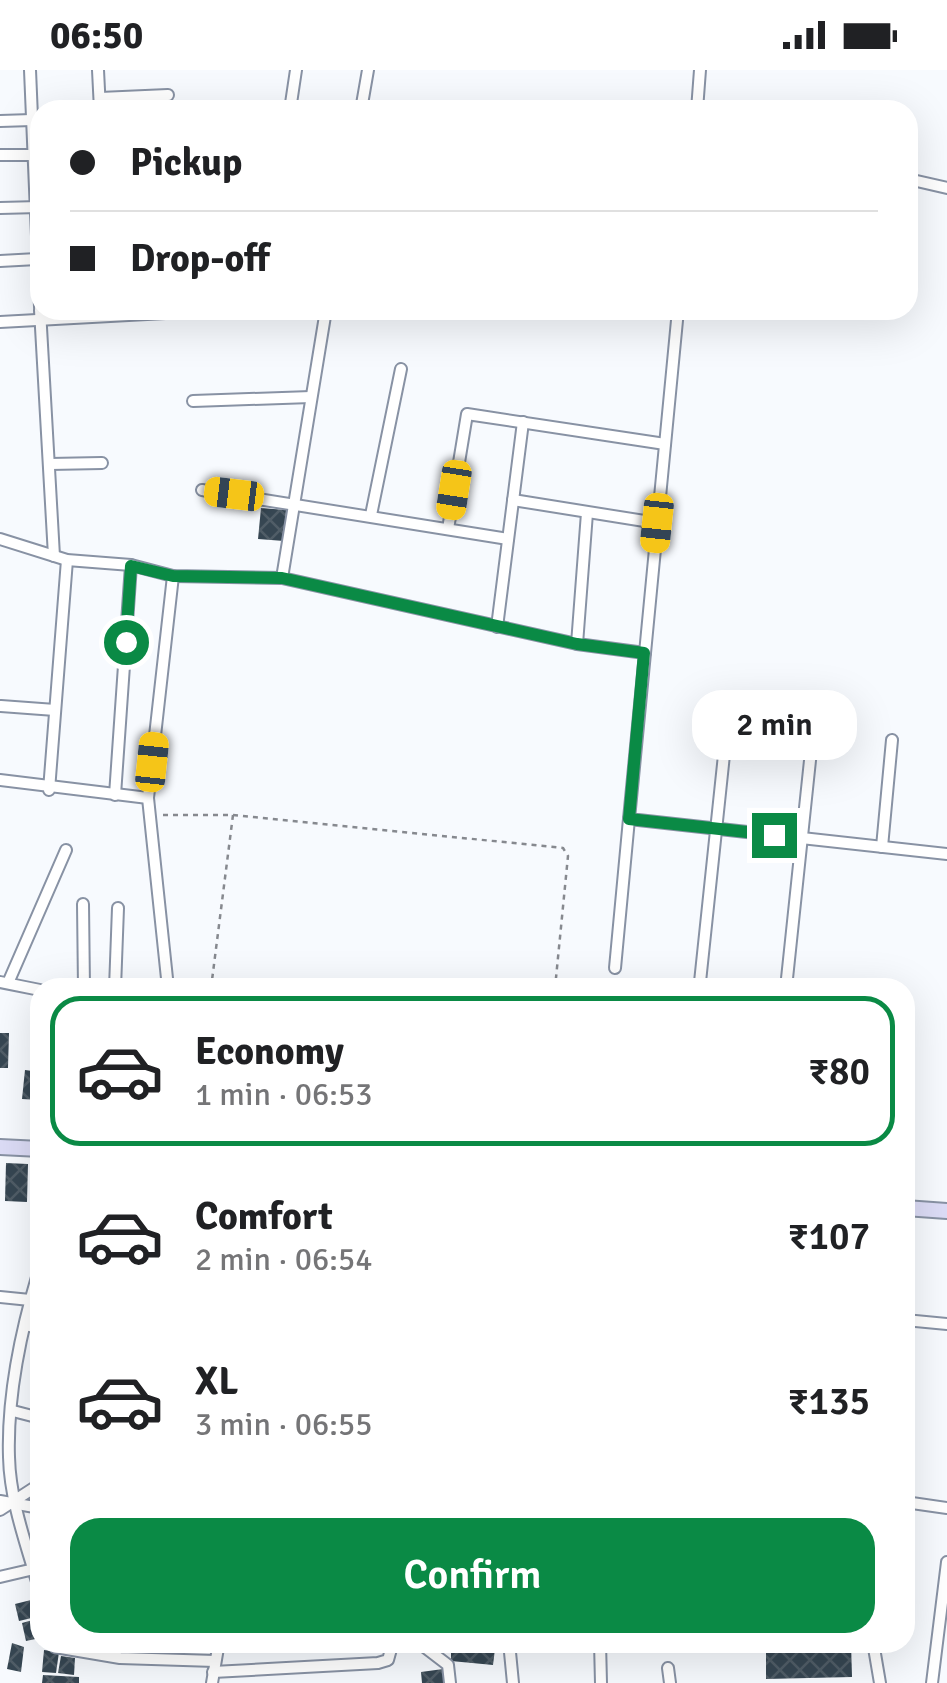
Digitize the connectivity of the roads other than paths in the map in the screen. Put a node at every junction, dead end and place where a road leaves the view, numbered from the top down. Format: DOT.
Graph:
graph roads {
  1 [pos="30,70"];
  2 [pos="98,70"];
  3 [pos="296,70"];
  4 [pos="368,70"];
  5 [pos="700,70"];
  6 [pos="168,95"];
  7 [pos="31,100"];
  8 [pos="100,100"];
  9 [pos="130,100"];
  10 [pos="292,100"];
  11 [pos="363,100"];
  12 [pos="697,100"];
  13 [pos="30,120"];
  14 [pos="0,121"];
  15 [pos="30,154"];
  16 [pos="0,155"];
  17 [pos="918,181"];
  18 [pos="947,188"];
  19 [pos="30,207"];
  20 [pos="0,208"];
  21 [pos="30,259"];
  22 [pos="0,261"];
  23 [pos="30,314"];
  24 [pos="41,320"];
  25 [pos="324,320"];
  26 [pos="677,320"];
  27 [pos="0,322"];
  28 [pos="401,368"];
  29 [pos="311,398"];
  30 [pos="194,401"];
  31 [pos="522,422"];
  32 [pos="665,444"];
  33 [pos="102,462"];
  34 [pos="50,464"];
  35 [pos="202,490"];
  36 [pos="513,500"];
  37 [pos="297,502"];
  38 [pos="587,514"];
  39 [pos="371,515"];
  40 [pos="657,523"];
  41 [pos="448,529"];
  42 [pos="0,539"];
  43 [pos="508,539"];
  44 [pos="54,556"];
  45 [pos="66,560"];
  46 [pos="131,566"];
  47 [pos="173,576"];
  48 [pos="282,578"];
  49 [pos="497,627"];
  50 [pos="577,644"];
  51 [pos="644,653"];
  52 [pos="1,706"];
  53 [pos="55,710"];
  54 [pos="728,717"];
  55 [pos="813,732"];
  56 [pos="892,740"];
  57 [pos="0,780"];
  58 [pos="50,790"];
  59 [pos="115,796"];
  60 [pos="148,798"];
  61 [pos="629,819"];
  62 [pos="717,829"];
  63 [pos="803,838"];
  64 [pos="882,847"];
  65 [pos="66,850"];
  66 [pos="947,854"];
  67 [pos="82,904"];
  68 [pos="118,908"];
  69 [pos="614,968"];
  70 [pos="84,978"];
  71 [pos="115,978"];
  72 [pos="167,978"];
  73 [pos="700,978"];
  74 [pos="787,978"];
  75 [pos="4,983"];
  76 [pos="30,988"];
  77 [pos="0,1147"];
  78 [pos="30,1148"];
  79 [pos="915,1209"];
  80 [pos="947,1211"];
  81 [pos="0,1297"];
  82 [pos="30,1300"];
  83 [pos="915,1321"];
  84 [pos="947,1324"];
  85 [pos="25,1325"];
  86 [pos="30,1326"];
  87 [pos="13,1410"];
  88 [pos="30,1415"];
  89 [pos="4,1456"];
  90 [pos="30,1491"];
  91 [pos="0,1501"];
  92 [pos="14,1503"];
  93 [pos="915,1503"];
  94 [pos="30,1506"];
  95 [pos="947,1508"];
  96 [pos="0,1510"];
  97 [pos="30,1556"];
  98 [pos="947,1562"];
  99 [pos="30,1570"];
  100 [pos="0,1578"];
  101 [pos="90,1653"];
  102 [pos="121,1653"];
  103 [pos="390,1653"];
  104 [pos="432,1653"];
  105 [pos="510,1653"];
  106 [pos="600,1653"];
  107 [pos="875,1653"];
  108 [pos="120,1658"];
  109 [pos="668,1668"];
  110 [pos="213,1672"];
  111 [pos="240,1678"];
  112 [pos="450,1683"];
  113 [pos="513,1683"];
  114 [pos="601,1683"];
  115 [pos="670,1683"];
  116 [pos="880,1683"];
  117 [pos="932,1683"];
  1 -- 7 [label="street"];
  2 -- 8 [label="street"];
  3 -- 10 [label="street"];
  4 -- 11 [label="street"];
  5 -- 12 [label="street"];
  6 -- 9 [label="street"];
  13 -- 14 [label="street"];
  15 -- 16 [label="street"];
  17 -- 18 [label="street"];
  19 -- 20 [label="street"];
  21 -- 22 [label="street"];
  23 -- 27 [label="street"];
  24 -- 34 [label="street"];
  25 -- 29 [label="street"];
  26 -- 32 [label="street"];
  28 -- 39 [label="street"];
  29 -- 30 [label="street"];
  29 -- 37 [label="street"];
  31 -- 32 [label="street"];
  31 -- 36 [label="street"];
  31 -- 41 [label="street"];
  32 -- 40 [label="street"];
  33 -- 34 [label="street"];
  34 -- 44 [label="street"];
  35 -- 37 [label="street"];
  36 -- 38 [label="street"];
  36 -- 43 [label="street"];
  37 -- 39 [label="street"];
  37 -- 48 [label="street"];
  38 -- 40 [label="street"];
  38 -- 50 [label="street"];
  39 -- 41 [label="street"];
  40 -- 51 [label="street"];
  41 -- 43 [label="street"];
  42 -- 44 [label="street"];
  43 -- 49 [label="street"];
  44 -- 45 [label="street"];
  45 -- 46 [label="street"];
  45 -- 53 [label="street"];
  46 -- 47 [label="street"];
  46 -- 59 [label="street"];
  47 -- 48 [label="street"];
  47 -- 60 [label="street"];
  48 -- 49 [label="street"];
  49 -- 50 [label="street"];
  50 -- 51 [label="street"];
  51 -- 61 [label="street"];
  52 -- 53 [label="street"];
  53 -- 58 [label="street"];
  54 -- 62 [label="street"];
  55 -- 63 [label="street"];
  56 -- 64 [label="street"];
  57 -- 58 [label="street"];
  58 -- 59 [label="street"];
  59 -- 60 [label="street"];
  60 -- 72 [label="street"];
  61 -- 62 [label="street"];
  61 -- 69 [label="street"];
  62 -- 63 [label="street"];
  62 -- 73 [label="street"];
  63 -- 64 [label="street"];
  63 -- 74 [label="street"];
  64 -- 66 [label="street"];
  65 -- 75 [label="street"];
  67 -- 70 [label="street"];
  68 -- 71 [label="street"];
  75 -- 76 [label="street"];
  77 -- 78 [label="main road"];
  79 -- 80 [label="main road"];
  81 -- 82 [label="street"];
  82 -- 85 [label="street"];
  83 -- 84 [label="street"];
  85 -- 86 [label="street"];
  85 -- 87 [label="street"];
  87 -- 88 [label="street"];
  87 -- 89 [label="street"];
  89 -- 92 [label="street"];
  90 -- 92 [label="street"];
  91 -- 92 [label="street"];
  92 -- 94 [label="street"];
  92 -- 96 [label="street"];
  92 -- 97 [label="street"];
  93 -- 95 [label="street"];
  98 -- 117 [label="street"];
  99 -- 100 [label="street"];
  101 -- 108 [label="street"];
  102 -- 108 [label="street"];
  103 -- 111 [label="street"];
  104 -- 112 [label="street"];
  105 -- 113 [label="street"];
  106 -- 114 [label="street"];
  107 -- 116 [label="street"];
  108 -- 110 [label="street"];
  109 -- 115 [label="street"];
  110 -- 111 [label="street"];
}
